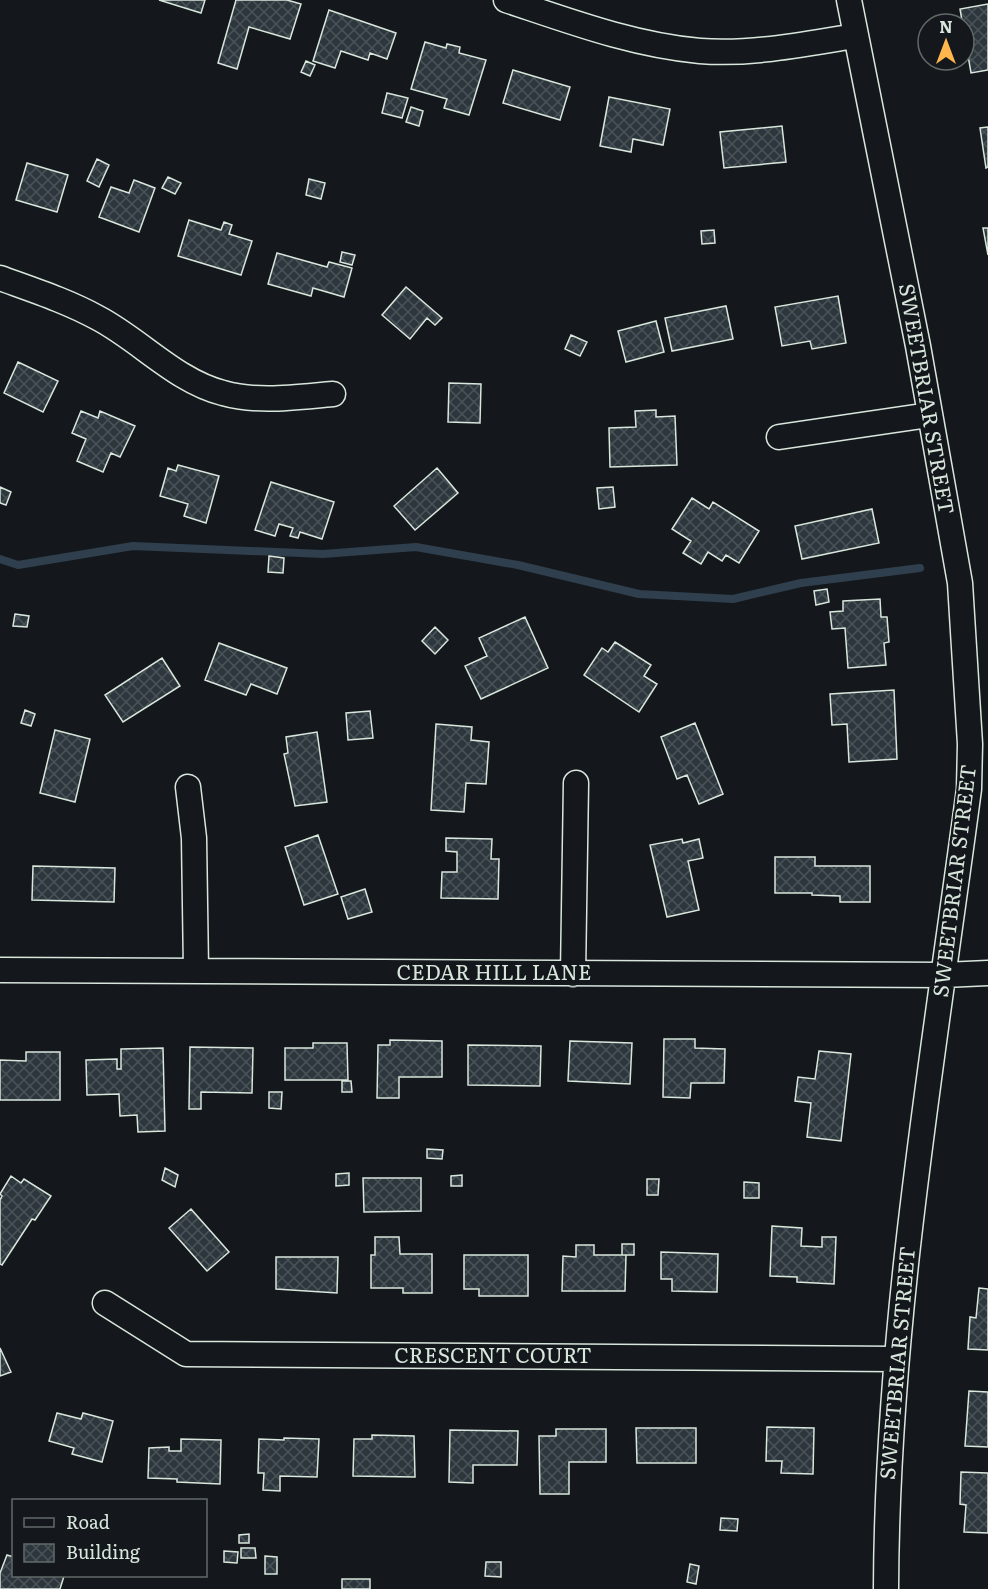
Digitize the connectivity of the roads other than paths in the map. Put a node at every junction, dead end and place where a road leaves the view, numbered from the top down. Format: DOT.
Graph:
graph roads {
  1 [pos="506,0"];
  2 [pos="849,0"];
  3 [pos="855,36"];
  4 [pos="0,278"];
  5 [pos="333,394"];
  6 [pos="929,415"];
  7 [pos="778,437"];
  8 [pos="576,783"];
  9 [pos="188,787"];
  10 [pos="0,970"];
  11 [pos="196,970"];
  12 [pos="988,973"];
  13 [pos="573,974"];
  14 [pos="945,975"];
  15 [pos="105,1303"];
  16 [pos="896,1359"];
  17 [pos="886,1589"];
  1 -- 3 [label="street"];
  2 -- 3 [label="street, SWEETBRIAR STREET"];
  3 -- 6 [label="street, SWEETBRIAR STREET"];
  4 -- 5 [label="street"];
  6 -- 7 [label="street"];
  6 -- 14 [label="street, SWEETBRIAR STREET"];
  8 -- 13 [label="street"];
  9 -- 11 [label="street"];
  10 -- 11 [label="street, CEDAR HILL LANE"];
  11 -- 13 [label="street, CEDAR HILL LANE"];
  12 -- 14 [label="street, CEDAR HILL LANE"];
  13 -- 14 [label="street, CEDAR HILL LANE"];
  14 -- 16 [label="street, SWEETBRIAR STREET"];
  15 -- 16 [label="street, CRESCENT COURT"];
  16 -- 17 [label="street, SWEETBRIAR STREET"];
}
